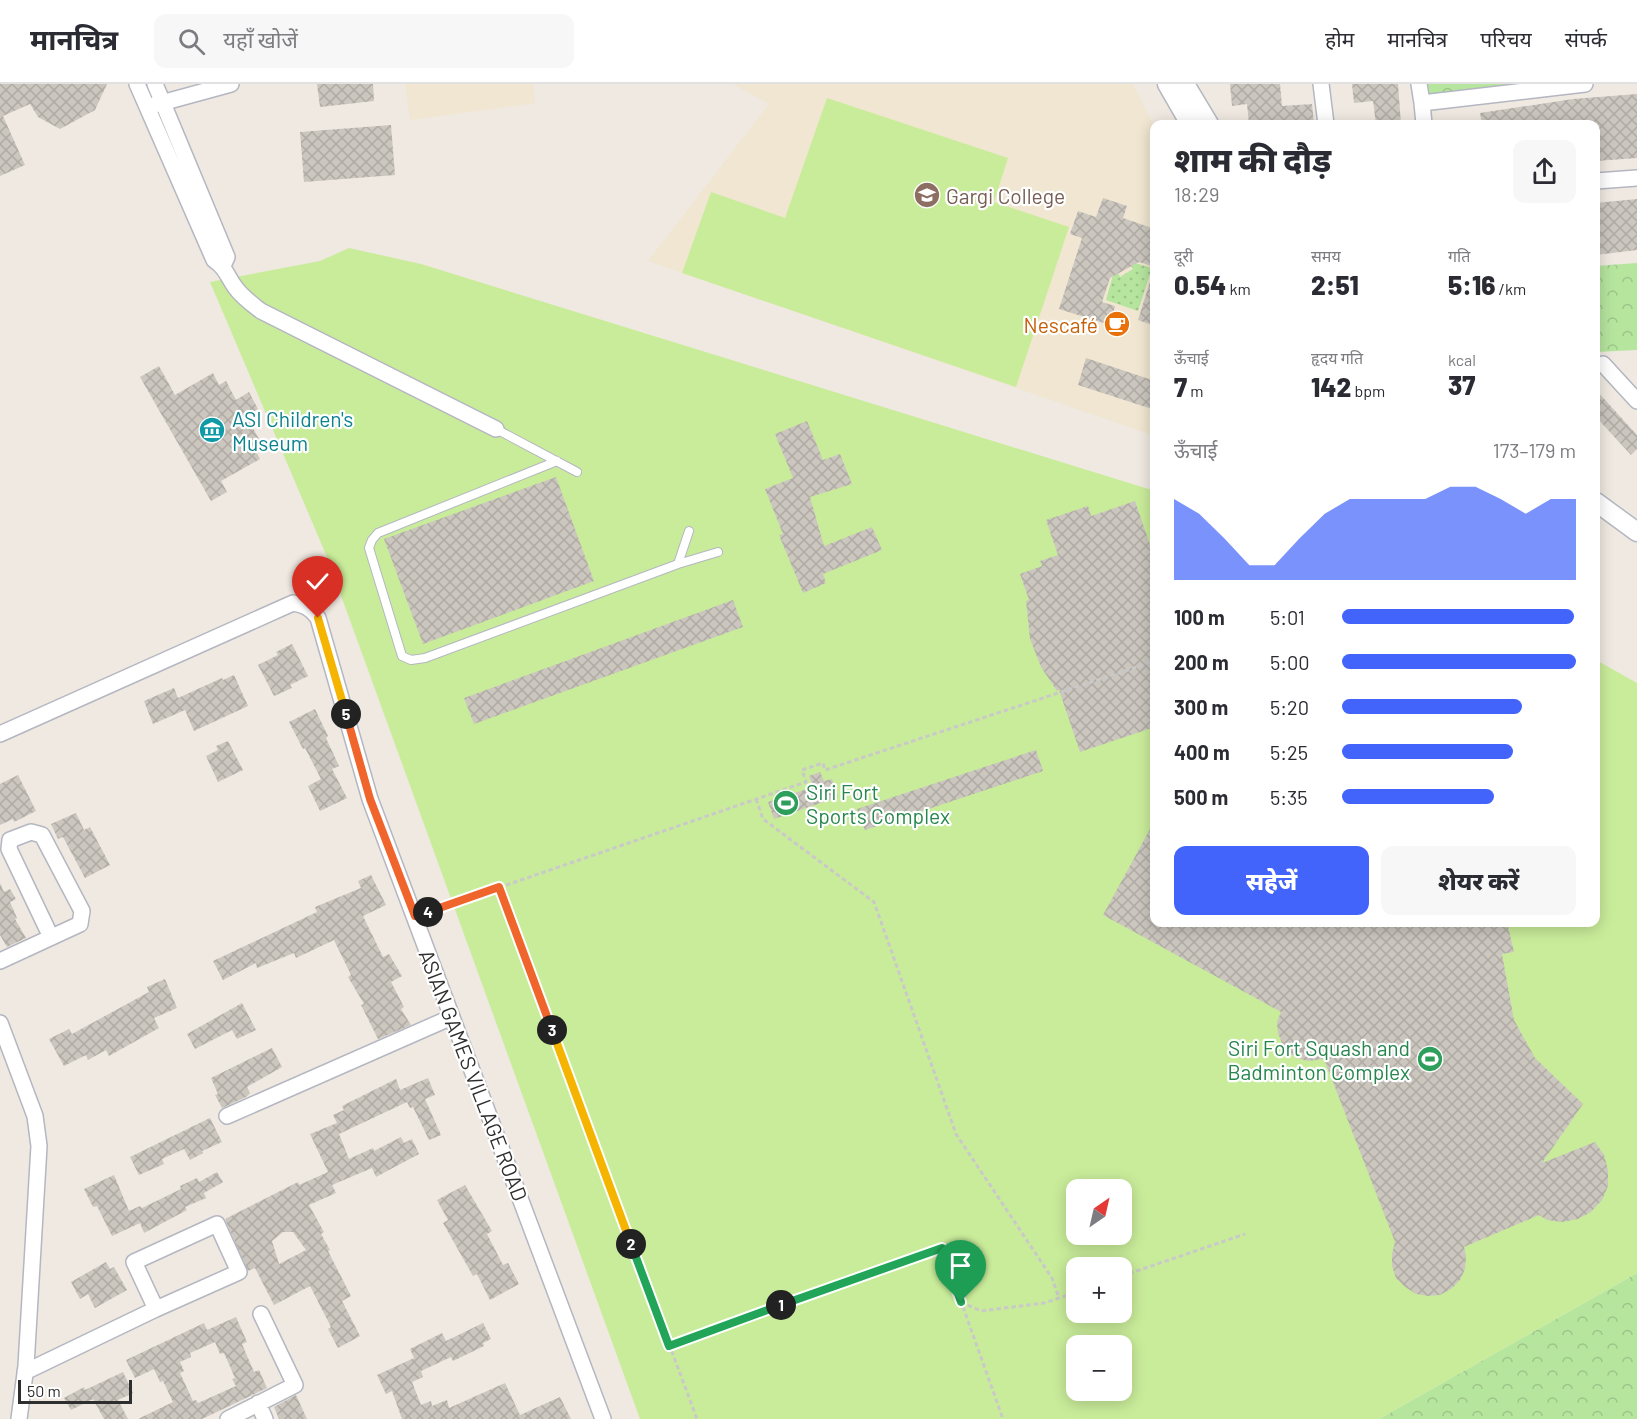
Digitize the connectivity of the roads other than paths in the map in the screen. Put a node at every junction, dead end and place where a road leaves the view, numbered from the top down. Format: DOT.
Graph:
graph roads {
  1 [pos="137,84"];
  2 [pos="155,84"];
  3 [pos="231,84"];
  4 [pos="1167,84"];
  5 [pos="1185,84"];
  6 [pos="1321,84"];
  7 [pos="1419,84"];
  8 [pos="1585,84"];
  9 [pos="163,101"];
  10 [pos="1422,103"];
  11 [pos="148,107"];
  12 [pos="1188,120"];
  13 [pos="1207,120"];
  14 [pos="1326,120"];
  15 [pos="1424,120"];
  16 [pos="1637,178"];
  17 [pos="1600,182"];
  18 [pos="223,266"];
  19 [pos="1603,364"];
  20 [pos="1637,401"];
  21 [pos="496,429"];
  22 [pos="557,461"];
  23 [pos="577,472"];
  24 [pos="1600,491"];
  25 [pos="1600,505"];
  26 [pos="1637,518"];
  27 [pos="689,531"];
  28 [pos="1637,532"];
  29 [pos="718,552"];
  30 [pos="678,564"];
  31 [pos="0,734"];
  32 [pos="51,937"];
  33 [pos="0,961"];
  34 [pos="452,1017"];
  35 [pos="0,1023"];
  36 [pos="227,1116"];
  37 [pos="156,1309"];
  38 [pos="261,1314"];
  39 [pos="25,1372"];
  40 [pos="258,1403"];
  41 [pos="19,1419"];
  42 [pos="228,1419"];
  43 [pos="265,1419"];
  44 [pos="603,1419"];
  1 -- 11 [label="street"];
  2 -- 9 [label="street"];
  3 -- 9 [label="street"];
  4 -- 12 [label="street"];
  5 -- 13 [label="street"];
  6 -- 14 [label="street"];
  7 -- 10 [label="street"];
  8 -- 10 [label="street"];
  9 -- 11 [label="street"];
  9 -- 18 [label="street"];
  10 -- 15 [label="street"];
  11 -- 18 [label="street"];
  16 -- 17 [label="street"];
  18 -- 21 [label="street"];
  19 -- 20 [label="street"];
  21 -- 22 [label="lane"];
  22 -- 23 [label="lane"];
  22 -- 30 [label="lane"];
  24 -- 26 [label="street"];
  25 -- 28 [label="street"];
  27 -- 30 [label="lane"];
  29 -- 30 [label="lane"];
  31 -- 34 [label="street, ASIAN GAMES VILLAGE ROAD"];
  32 -- 32 [label="street"];
  32 -- 33 [label="street"];
  34 -- 36 [label="street"];
  34 -- 44 [label="street, ASIAN GAMES VILLAGE ROAD"];
  35 -- 39 [label="street"];
  37 -- 37 [label="street"];
  37 -- 39 [label="street"];
  38 -- 40 [label="street"];
  39 -- 41 [label="street"];
  40 -- 42 [label="street"];
  40 -- 43 [label="street"];
}
